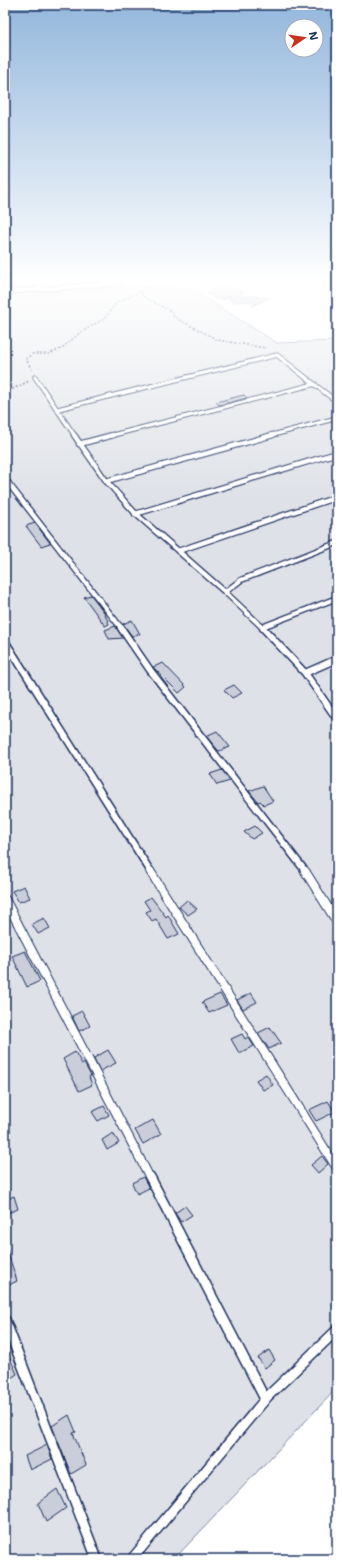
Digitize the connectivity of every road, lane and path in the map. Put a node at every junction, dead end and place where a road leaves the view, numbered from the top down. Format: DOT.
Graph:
graph roads {
  1 [pos="30,356"];
  2 [pos="273,356"];
  3 [pos="278,356"];
  4 [pos="36,377"];
  5 [pos="315,384"];
  6 [pos="5,393"];
  7 [pos="337,402"];
  8 [pos="58,409"];
  9 [pos="337,418"];
  10 [pos="79,444"];
  11 [pos="337,453"];
  12 [pos="5,479"];
  13 [pos="106,481"];
  14 [pos="337,497"];
  15 [pos="135,514"];
  16 [pos="337,543"];
  17 [pos="178,552"];
  18 [pos="225,592"];
  19 [pos="337,598"];
  20 [pos="262,627"];
  21 [pos="5,641"];
  22 [pos="337,659"];
  23 [pos="305,673"];
  24 [pos="337,719"];
  25 [pos="5,899"];
  26 [pos="337,922"];
  27 [pos="337,1168"];
  28 [pos="5,1320"];
  29 [pos="337,1330"];
  30 [pos="265,1399"];
  31 [pos="97,1559"];
  32 [pos="132,1559"];
  1 -- 4 [label="path"];
  2 -- 8 [label="lane"];
  3 -- 5 [label="lane"];
  4 -- 6 [label="path"];
  4 -- 8 [label="lane"];
  5 -- 7 [label="lane"];
  5 -- 10 [label="lane"];
  8 -- 10 [label="lane"];
  9 -- 13 [label="lane"];
  10 -- 13 [label="lane"];
  11 -- 15 [label="lane"];
  12 -- 26 [label="lane"];
  13 -- 15 [label="lane"];
  14 -- 17 [label="lane"];
  15 -- 17 [label="lane"];
  16 -- 18 [label="lane"];
  17 -- 18 [label="lane"];
  18 -- 20 [label="lane"];
  19 -- 20 [label="lane"];
  20 -- 23 [label="lane"];
  21 -- 27 [label="lane"];
  22 -- 23 [label="lane"];
  23 -- 24 [label="lane"];
  25 -- 30 [label="lane"];
  28 -- 31 [label="lane"];
  29 -- 30 [label="lane"];
  30 -- 32 [label="lane"];
}
